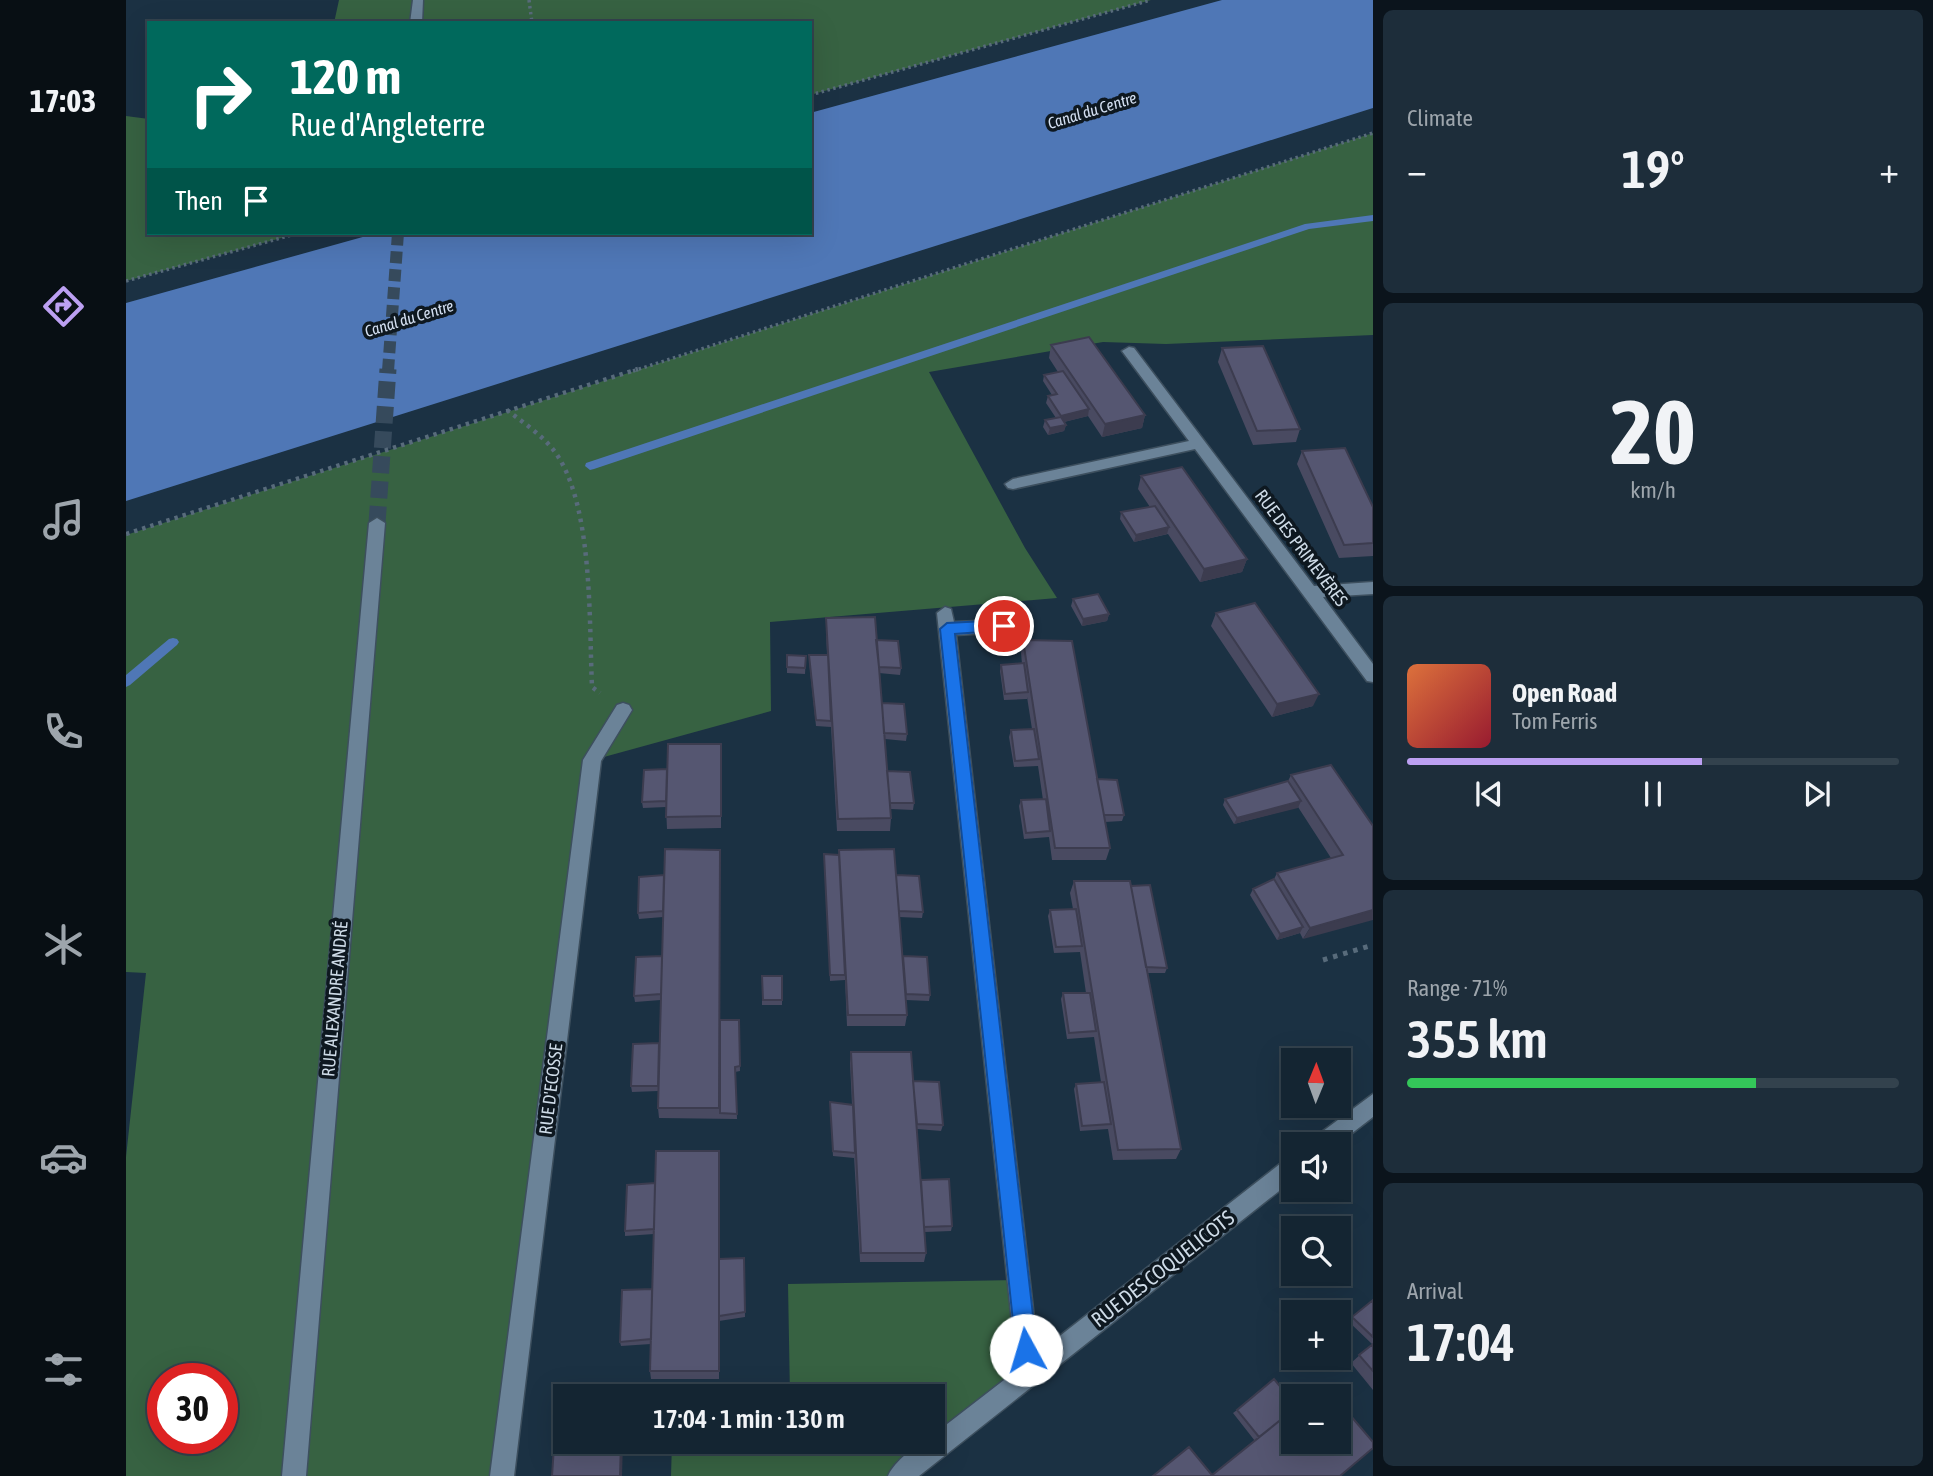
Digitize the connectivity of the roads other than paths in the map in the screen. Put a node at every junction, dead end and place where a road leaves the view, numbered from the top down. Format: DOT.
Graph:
graph roads {
  1 [pos="418,0"];
  2 [pos="416,21"];
  3 [pos="1129,351"];
  4 [pos="1198,444"];
  5 [pos="1013,484"];
  6 [pos="377,523"];
  7 [pos="1373,588"];
  8 [pos="1310,592"];
  9 [pos="1004,626"];
  10 [pos="1373,676"];
  11 [pos="623,710"];
  12 [pos="1373,1104"];
  13 [pos="1337,1132"];
  14 [pos="1281,1176"];
  15 [pos="1029,1374"];
  16 [pos="294,1476"];
  17 [pos="502,1476"];
  18 [pos="900,1476"];
  1 -- 2 [label="street"];
  3 -- 4 [label="street, RUE DES PRIMEVÈRES"];
  4 -- 5 [label="street"];
  4 -- 8 [label="street, RUE DES PRIMEVÈRES"];
  6 -- 16 [label="street, RUE ALEXANDRE ANDRÉ"];
  7 -- 8 [label="street"];
  8 -- 10 [label="street, RUE DES PRIMEVÈRES"];
  9 -- 15 [label="street"];
  11 -- 17 [label="street, RUE D'ECOSSE"];
  12 -- 13 [label="street"];
  14 -- 15 [label="street, RUE DES COQUELICOTS"];
  15 -- 18 [label="street, RUE DES COQUELICOTS"];
}
